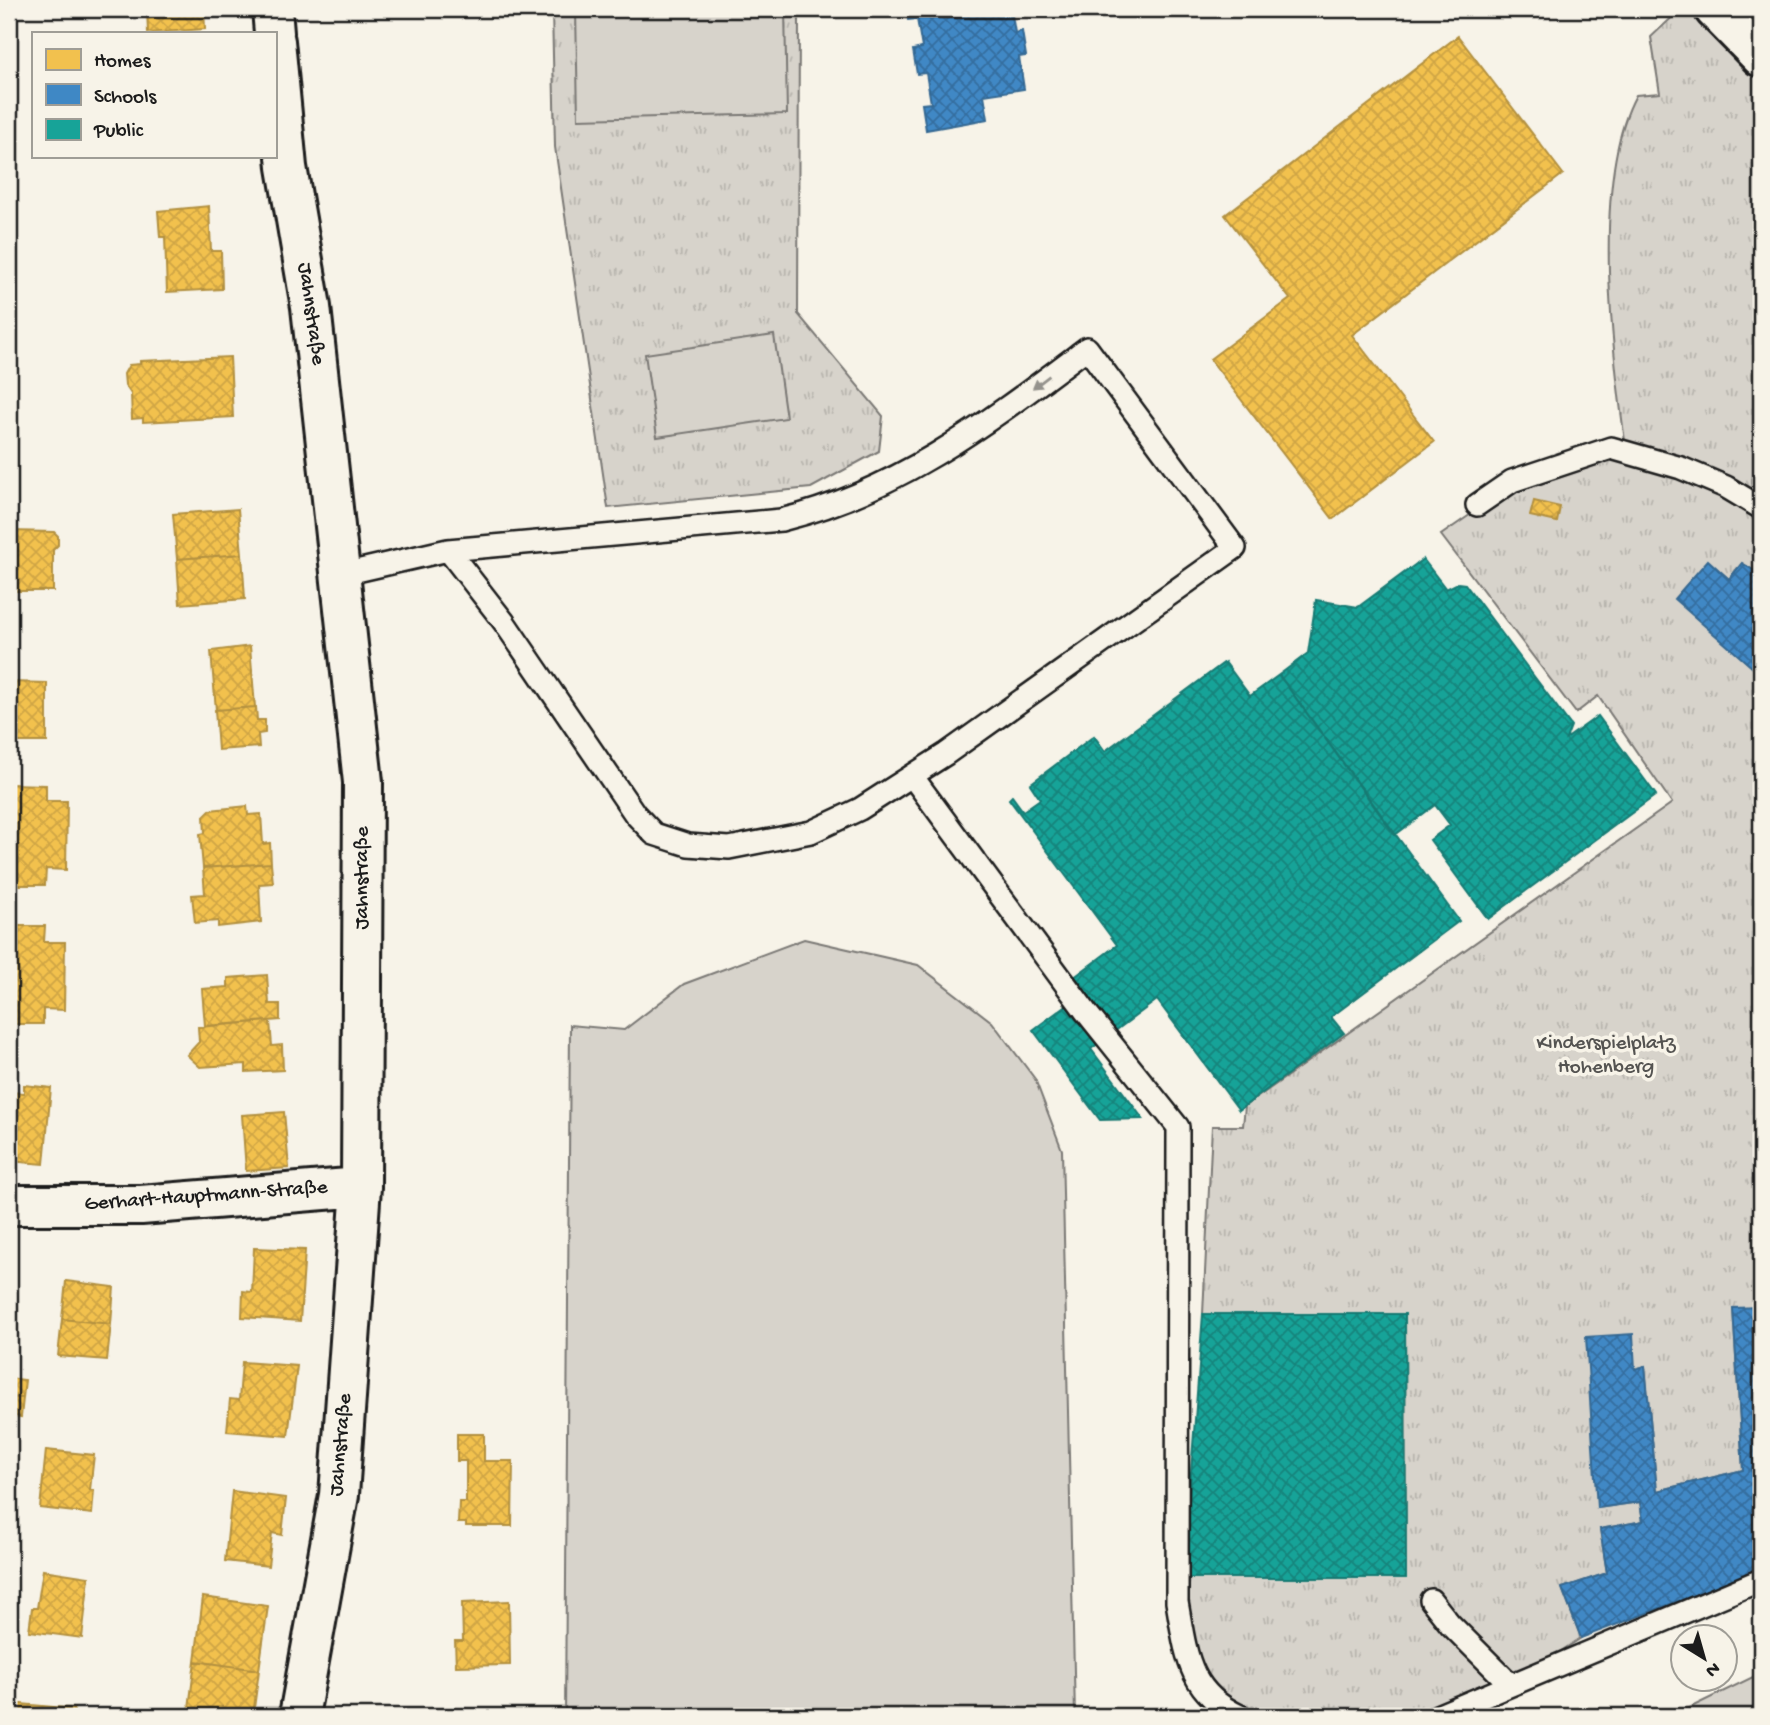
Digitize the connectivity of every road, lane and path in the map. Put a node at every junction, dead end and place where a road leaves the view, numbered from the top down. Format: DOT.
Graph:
graph roads {
  1 [pos="272,9"];
  2 [pos="1713,9"];
  3 [pos="274,32"];
  4 [pos="276,52"];
  5 [pos="1761,57"];
  6 [pos="1477,505"];
  7 [pos="1761,508"];
  8 [pos="448,550"];
  9 [pos="339,575"];
  10 [pos="912,776"];
  11 [pos="361,1187"];
  12 [pos="9,1205"];
  13 [pos="1761,1580"];
  14 [pos="1431,1600"];
  15 [pos="1510,1684"];
  16 [pos="299,1716"];
  17 [pos="1240,1716"];
  18 [pos="1437,1716"];
  1 -- 3 [label="street"];
  2 -- 5 [label="street"];
  4 -- 9 [label="street, Jahnstraße"];
  6 -- 7 [label="lane"];
  8 -- 9 [label="lane"];
  8 -- 10 [label="lane"];
  10 -- 8 [label="lane, one-way"];
  9 -- 11 [label="street, Jahnstraße"];
  10 -- 17 [label="lane"];
  11 -- 12 [label="street, Gerhart-Hauptmann-Straße"];
  11 -- 16 [label="street, Jahnstraße"];
  13 -- 15 [label="lane"];
  14 -- 15 [label="lane"];
  15 -- 18 [label="lane"];
}
